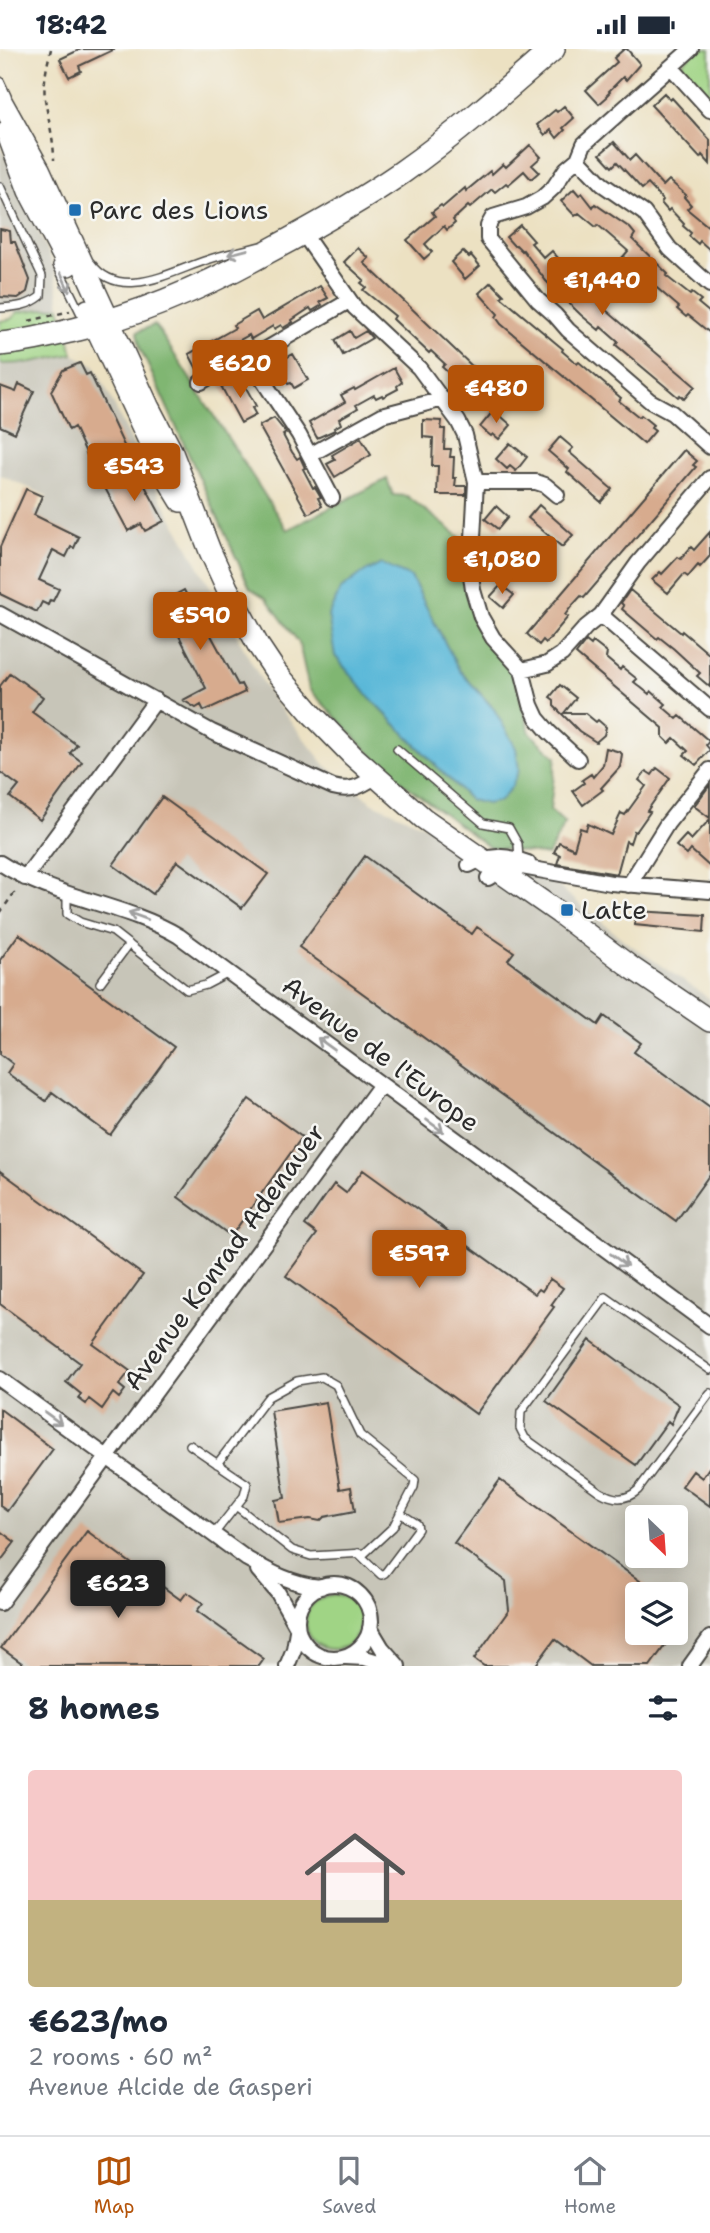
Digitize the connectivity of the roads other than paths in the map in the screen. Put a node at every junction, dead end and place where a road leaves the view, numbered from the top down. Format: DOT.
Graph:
graph roads {
  1 [pos="554,49"];
  2 [pos="691,49"];
  3 [pos="671,67"];
  4 [pos="0,81"];
  5 [pos="0,99"];
  6 [pos="710,110"];
  7 [pos="0,112"];
  8 [pos="0,129"];
  9 [pos="578,159"];
  10 [pos="0,185"];
  11 [pos="3,200"];
  12 [pos="303,233"];
  13 [pos="84,248"];
  14 [pos="92,284"];
  15 [pos="710,285"];
  16 [pos="349,301"];
  17 [pos="0,308"];
  18 [pos="94,317"];
  19 [pos="0,337"];
  20 [pos="0,344"];
  21 [pos="257,358"];
  22 [pos="201,382"];
  23 [pos="443,399"];
  24 [pos="710,447"];
  25 [pos="310,455"];
  26 [pos="710,478"];
  27 [pos="477,482"];
  28 [pos="557,495"];
  29 [pos="332,498"];
  30 [pos="0,614"];
  31 [pos="601,615"];
  32 [pos="522,670"];
  33 [pos="156,700"];
  34 [pos="710,709"];
  35 [pos="397,749"];
  36 [pos="578,759"];
  37 [pos="710,770"];
  38 [pos="370,780"];
  39 [pos="519,860"];
  40 [pos="0,863"];
  41 [pos="484,868"];
  42 [pos="559,874"];
  43 [pos="25,878"];
  44 [pos="629,885"];
  45 [pos="710,891"];
  46 [pos="67,893"];
  47 [pos="129,944"];
  48 [pos="230,973"];
  49 [pos="100,983"];
  50 [pos="710,1021"];
  51 [pos="380,1086"];
  52 [pos="710,1327"];
  53 [pos="710,1370"];
  54 [pos="0,1379"];
  55 [pos="710,1394"];
  56 [pos="190,1445"];
  57 [pos="107,1457"];
  58 [pos="218,1464"];
  59 [pos="236,1506"];
  60 [pos="400,1513"];
  61 [pos="213,1535"];
  62 [pos="358,1553"];
  63 [pos="247,1559"];
  64 [pos="321,1587"];
  65 [pos="0,1603"];
  66 [pos="370,1627"];
  67 [pos="297,1628"];
  68 [pos="710,1638"];
  69 [pos="341,1657"];
  70 [pos="287,1666"];
  71 [pos="322,1666"];
  72 [pos="391,1666"];
  73 [pos="398,1666"];
  74 [pos="690,1666"];
  1 -- 12 [label="main road"];
  2 -- 3 [label="street"];
  3 -- 6 [label="street"];
  3 -- 9 [label="street"];
  4 -- 13 [label="lane"];
  5 -- 14 [label="main road"];
  7 -- 18 [label="main road"];
  8 -- 18 [label="lane, one-way"];
  9 -- 15 [label="street"];
  9 -- 24 [label="street"];
  10 -- 11 [label="lane"];
  11 -- 17 [label="lane"];
  12 -- 13 [label="lane, one-way"];
  12 -- 16 [label="street"];
  12 -- 18 [label="main road"];
  13 -- 14 [label="lane"];
  14 -- 18 [label="main road"];
  16 -- 21 [label="street"];
  16 -- 23 [label="street"];
  18 -- 19 [label="main road"];
  18 -- 20 [label="main road"];
  18 -- 38 [label="main road"];
  21 -- 22 [label="street"];
  21 -- 25 [label="street"];
  23 -- 25 [label="street"];
  23 -- 27 [label="street"];
  25 -- 29 [label="street"];
  26 -- 31 [label="street"];
  27 -- 28 [label="street"];
  27 -- 32 [label="street"];
  30 -- 33 [label="street"];
  31 -- 32 [label="street"];
  31 -- 34 [label="street"];
  32 -- 36 [label="street"];
  33 -- 38 [label="street"];
  33 -- 43 [label="street"];
  35 -- 39 [label="lane"];
  37 -- 44 [label="street"];
  38 -- 41 [label="main road"];
  39 -- 41 [label="street"];
  39 -- 42 [label="street"];
  40 -- 43 [label="street, Avenue de l'Europe"];
  41 -- 42 [label="street"];
  41 -- 50 [label="main road"];
  42 -- 44 [label="street"];
  43 -- 46 [label="street, Avenue de l'Europe"];
  44 -- 45 [label="street"];
  46 -- 47 [label="lane"];
  48 -- 46 [label="street, Avenue de l'Europe, one-way"];
  47 -- 48 [label="lane"];
  47 -- 49 [label="lane"];
  51 -- 48 [label="street, Avenue de l'Europe, one-way"];
  51 -- 52 [label="street, Avenue de l'Europe, one-way"];
  51 -- 57 [label="street, Avenue Konrad Adenauer"];
  53 -- 55 [label="lane"];
  54 -- 57 [label="street, one-way"];
  56 -- 58 [label="lane"];
  57 -- 61 [label="street"];
  57 -- 65 [label="street, Avenue Konrad Adenauer"];
  58 -- 59 [label="lane"];
  58 -- 60 [label="lane"];
  59 -- 61 [label="lane"];
  59 -- 62 [label="lane"];
  60 -- 62 [label="lane"];
  60 -- 62 [label="lane"];
  61 -- 63 [label="street"];
  63 -- 64 [label="street"];
  63 -- 67 [label="street"];
  64 -- 66 [label="street"];
  64 -- 67 [label="street"];
  66 -- 69 [label="street"];
  66 -- 73 [label="street"];
  67 -- 69 [label="street"];
  67 -- 70 [label="street"];
  68 -- 74 [label="street"];
  69 -- 71 [label="street"];
  69 -- 72 [label="street"];
}
